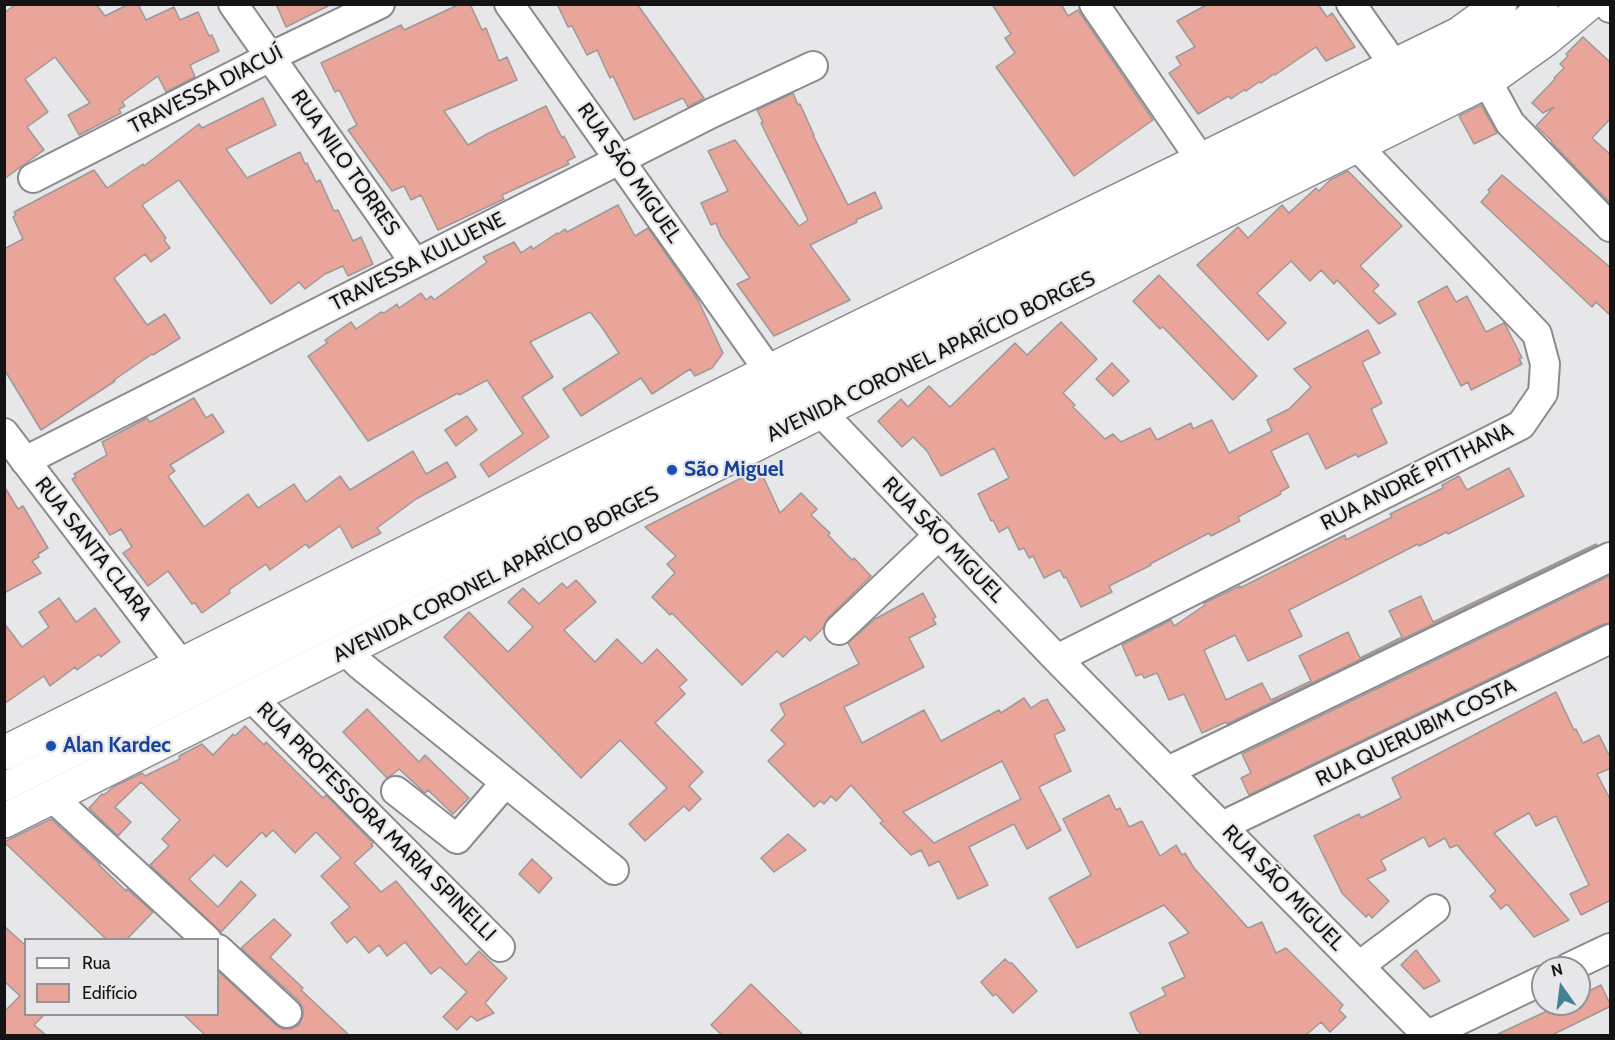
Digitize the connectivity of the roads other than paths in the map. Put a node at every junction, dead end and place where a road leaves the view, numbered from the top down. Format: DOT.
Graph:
graph roads {
  1 [pos="233,4"];
  2 [pos="380,4"];
  3 [pos="509,4"];
  4 [pos="1094,4"];
  5 [pos="1351,4"];
  6 [pos="1500,4"];
  7 [pos="1544,4"];
  8 [pos="1588,4"];
  9 [pos="1607,4"];
  10 [pos="1611,8"];
  11 [pos="270,57"];
  12 [pos="1394,65"];
  13 [pos="813,66"];
  14 [pos="1486,81"];
  15 [pos="1357,146"];
  16 [pos="619,160"];
  17 [pos="1201,160"];
  18 [pos="33,178"];
  19 [pos="1611,227"];
  20 [pos="415,263"];
  21 [pos="769,371"];
  22 [pos="795,391"];
  23 [pos="821,412"];
  24 [pos="4,434"];
  25 [pos="25,460"];
  26 [pos="939,535"];
  27 [pos="1611,557"];
  28 [pos="839,630"];
  29 [pos="1611,639"];
  30 [pos="345,650"];
  31 [pos="1057,659"];
  32 [pos="181,664"];
  33 [pos="251,697"];
  34 [pos="4,753"];
  35 [pos="1168,771"];
  36 [pos="505,783"];
  37 [pos="4,787"];
  38 [pos="396,791"];
  39 [pos="52,797"];
  40 [pos="4,820"];
  41 [pos="1222,826"];
  42 [pos="614,870"];
  43 [pos="1435,909"];
  44 [pos="206,938"];
  45 [pos="500,947"];
  46 [pos="1611,948"];
  47 [pos="219,950"];
  48 [pos="1591,957"];
  49 [pos="1359,966"];
  50 [pos="1531,987"];
  51 [pos="286,1013"];
  52 [pos="1461,1028"];
  53 [pos="1426,1035"];
  1 -- 11 [label="street, RUA NILO TORRES"];
  2 -- 11 [label="street, TRAVESSA DIACUÍ"];
  3 -- 16 [label="street, RUA SÃO MIGUEL"];
  4 -- 17 [label="street"];
  5 -- 12 [label="street"];
  6 -- 12 [label="main road"];
  7 -- 22 [label="street"];
  8 -- 14 [label="main road, AVENIDA CORONEL APARÍCIO BORGES"];
  9 -- 10 [label="street"];
  11 -- 18 [label="street, TRAVESSA DIACUÍ"];
  11 -- 20 [label="street, RUA NILO TORRES"];
  12 -- 17 [label="main road"];
  13 -- 16 [label="street, TRAVESSA KULUENE"];
  14 -- 15 [label="main road, AVENIDA CORONEL APARÍCIO BORGES"];
  14 -- 19 [label="street"];
  15 -- 23 [label="main road, AVENIDA CORONEL APARÍCIO BORGES"];
  15 -- 31 [label="street, RUA ANDRÉ PITTHANA"];
  16 -- 20 [label="street, TRAVESSA KULUENE"];
  16 -- 21 [label="street, RUA SÃO MIGUEL"];
  17 -- 21 [label="main road"];
  20 -- 25 [label="street, TRAVESSA KULUENE"];
  21 -- 22 [label="street, RUA SÃO MIGUEL"];
  21 -- 32 [label="main road"];
  22 -- 23 [label="street, RUA SÃO MIGUEL"];
  22 -- 37 [label="street"];
  23 -- 26 [label="street, RUA SÃO MIGUEL"];
  23 -- 30 [label="main road, AVENIDA CORONEL APARÍCIO BORGES"];
  24 -- 25 [label="street, RUA SANTA CLARA"];
  25 -- 32 [label="street, RUA SANTA CLARA"];
  26 -- 28 [label="street"];
  26 -- 31 [label="street, RUA SÃO MIGUEL"];
  27 -- 35 [label="street"];
  29 -- 41 [label="street, RUA QUERUBIM COSTA"];
  30 -- 33 [label="main road, AVENIDA CORONEL APARÍCIO BORGES"];
  30 -- 36 [label="street"];
  31 -- 35 [label="street, RUA SÃO MIGUEL"];
  32 -- 34 [label="main road"];
  33 -- 39 [label="main road, AVENIDA CORONEL APARÍCIO BORGES"];
  33 -- 45 [label="street, RUA PROFESSORA MARIA SPINELLI"];
  35 -- 41 [label="street, RUA SÃO MIGUEL"];
  36 -- 38 [label="street"];
  36 -- 42 [label="street"];
  39 -- 40 [label="main road, AVENIDA CORONEL APARÍCIO BORGES"];
  39 -- 44 [label="street"];
  41 -- 49 [label="street, RUA SÃO MIGUEL"];
  43 -- 49 [label="street"];
  46 -- 48 [label="street"];
  47 -- 51 [label="street"];
  49 -- 53 [label="street, RUA SÃO MIGUEL"];
  50 -- 52 [label="street"];
  52 -- 53 [label="street"];
}
